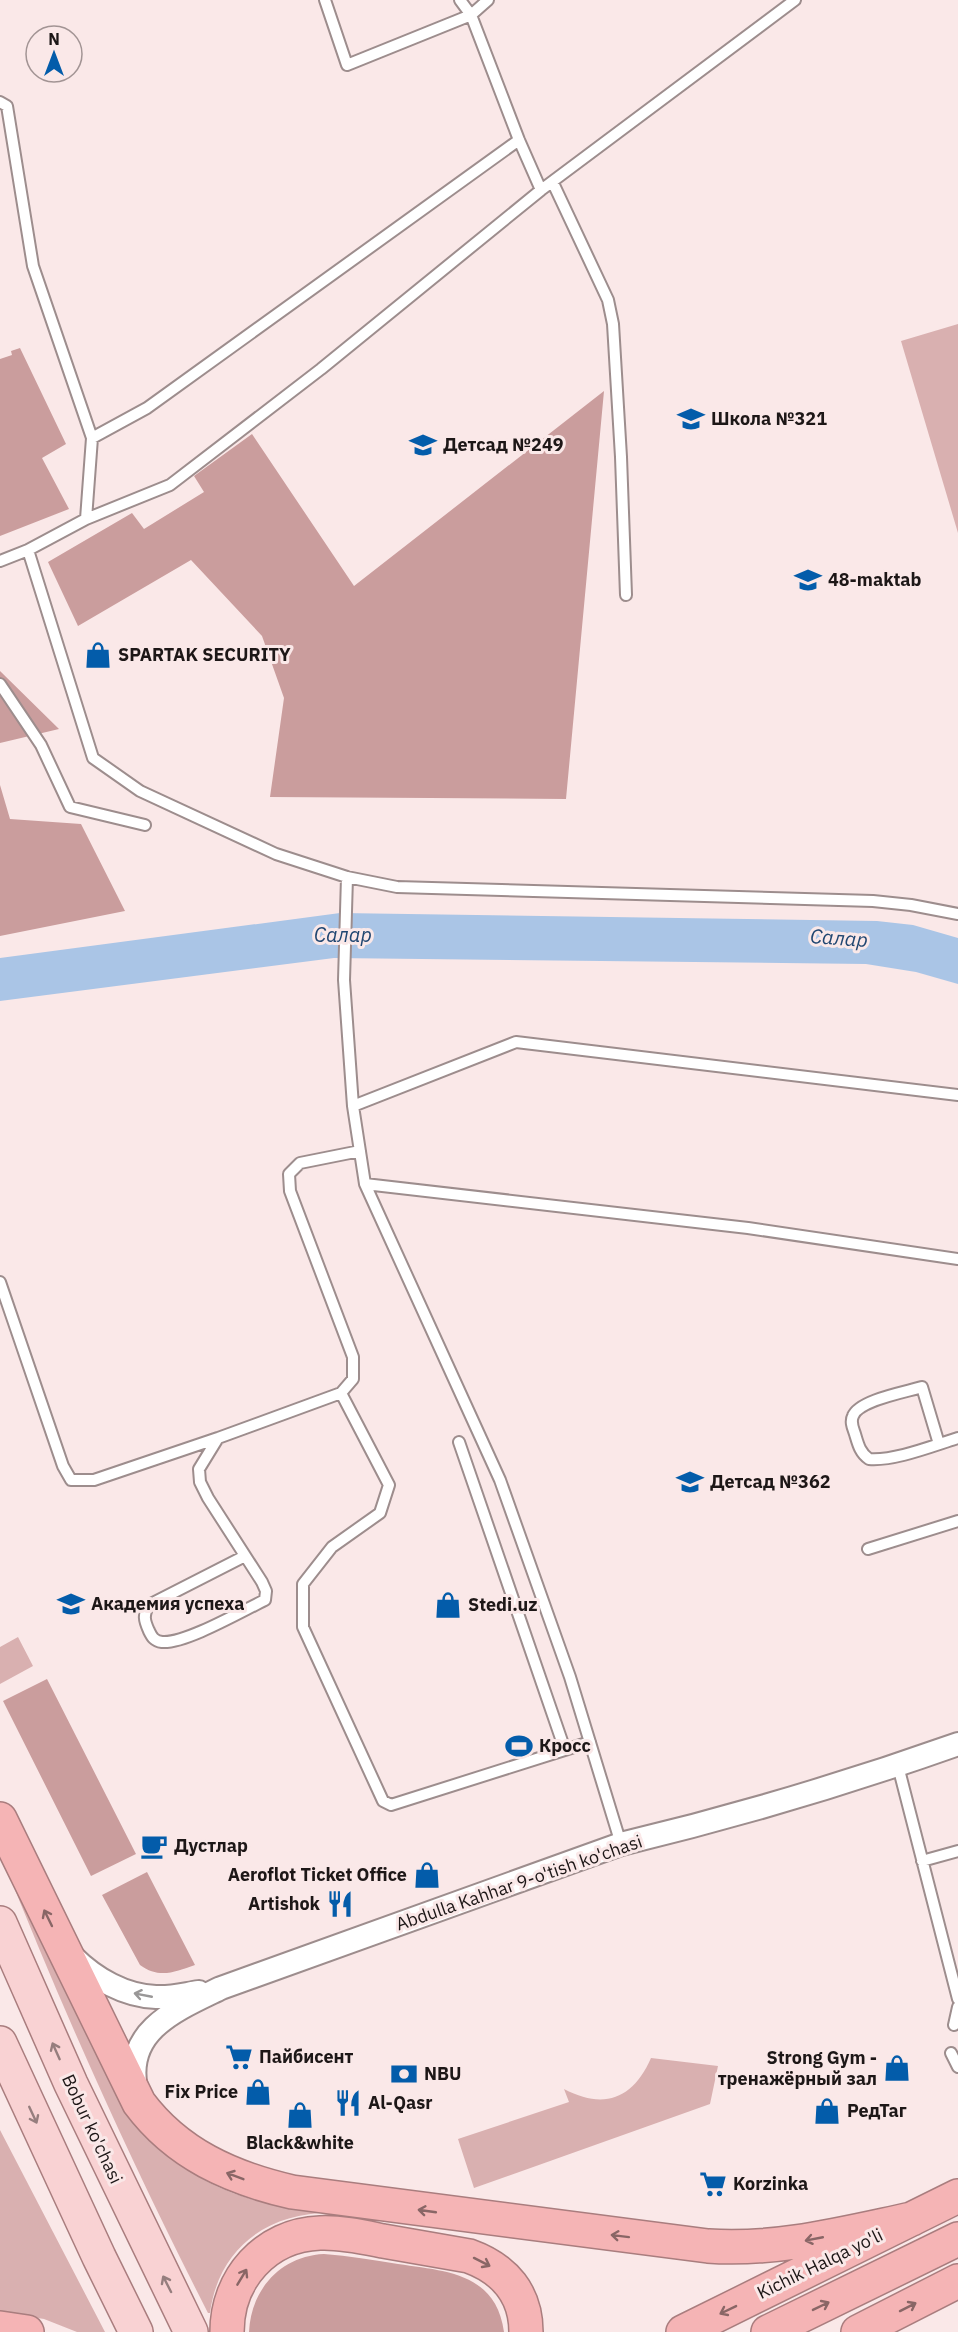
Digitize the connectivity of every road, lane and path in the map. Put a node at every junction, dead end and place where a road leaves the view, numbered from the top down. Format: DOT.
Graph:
graph roads {
  1 [pos="325,0"];
  2 [pos="460,0"];
  3 [pos="488,0"];
  4 [pos="795,0"];
  5 [pos="471,15"];
  6 [pos="0,102"];
  7 [pos="519,140"];
  8 [pos="553,183"];
  9 [pos="541,190"];
  10 [pos="92,438"];
  11 [pos="86,519"];
  12 [pos="28,550"];
  13 [pos="0,561"];
  14 [pos="626,596"];
  15 [pos="0,684"];
  16 [pos="145,825"];
  17 [pos="347,877"];
  18 [pos="958,914"];
  19 [pos="958,1095"];
  20 [pos="353,1106"];
  21 [pos="360,1150"];
  22 [pos="366,1184"];
  23 [pos="958,1259"];
  24 [pos="0,1282"];
  25 [pos="341,1393"];
  26 [pos="218,1438"];
  27 [pos="958,1438"];
  28 [pos="459,1442"];
  29 [pos="939,1444"];
  30 [pos="958,1521"];
  31 [pos="868,1550"];
  32 [pos="245,1556"];
  33 [pos="590,1742"];
  34 [pos="958,1744"];
  35 [pos="565,1750"];
  36 [pos="898,1766"];
  37 [pos="0,1819"];
  38 [pos="621,1844"];
  39 [pos="958,1851"];
  40 [pos="922,1861"];
  41 [pos="0,1923"];
  42 [pos="63,1948"];
  43 [pos="221,1988"];
  44 [pos="958,1999"];
  45 [pos="958,2007"];
  46 [pos="954,2025"];
  47 [pos="0,2043"];
  48 [pos="951,2053"];
  49 [pos="958,2067"];
  50 [pos="139,2103"];
  51 [pos="958,2196"];
  52 [pos="912,2219"];
  53 [pos="958,2239"];
  54 [pos="958,2282"];
  55 [pos="0,2328"];
  56 [pos="27,2332"];
  57 [pos="136,2332"];
  58 [pos="191,2332"];
  59 [pos="227,2332"];
  60 [pos="526,2332"];
  61 [pos="683,2332"];
  62 [pos="768,2332"];
  63 [pos="858,2332"];
  1 -- 5 [label="lane"];
  2 -- 5 [label="lane"];
  3 -- 5 [label="lane"];
  4 -- 8 [label="lane"];
  5 -- 7 [label="lane"];
  6 -- 10 [label="lane"];
  7 -- 9 [label="lane"];
  7 -- 10 [label="lane"];
  8 -- 9 [label="lane"];
  8 -- 14 [label="lane"];
  9 -- 11 [label="lane"];
  10 -- 11 [label="lane"];
  11 -- 12 [label="lane"];
  12 -- 13 [label="lane"];
  12 -- 17 [label="lane"];
  15 -- 16 [label="lane"];
  17 -- 18 [label="lane"];
  17 -- 20 [label="lane"];
  19 -- 20 [label="lane"];
  20 -- 21 [label="lane"];
  21 -- 22 [label="lane"];
  21 -- 25 [label="lane"];
  22 -- 23 [label="lane"];
  22 -- 33 [label="lane"];
  24 -- 26 [label="lane"];
  25 -- 26 [label="lane"];
  25 -- 35 [label="lane"];
  26 -- 32 [label="lane"];
  27 -- 29 [label="lane"];
  28 -- 35 [label="lane"];
  29 -- 29 [label="lane"];
  30 -- 31 [label="lane"];
  32 -- 32 [label="lane"];
  33 -- 35 [label="lane"];
  33 -- 38 [label="lane"];
  34 -- 36 [label="street, Abdulla Kahhar 9-o'tish ko'chasi"];
  36 -- 38 [label="street, Abdulla Kahhar 9-o'tish ko'chasi"];
  36 -- 40 [label="lane"];
  42 -- 37 [label="highway, one-way"];
  38 -- 43 [label="street, Abdulla Kahhar 9-o'tish ko'chasi"];
  39 -- 40 [label="lane"];
  40 -- 44 [label="lane"];
  58 -- 41 [label="main road, Bobur ko'chasi, one-way"];
  43 -- 42 [label="street, Abdulla Kahhar 9-o'tish ko'chasi, one-way"];
  42 -- 50 [label="highway"];
  43 -- 50 [label="street, Abdulla Kahhar 9-o'tish ko'chasi"];
  45 -- 46 [label="lane"];
  47 -- 57 [label="main road, one-way"];
  48 -- 49 [label="lane"];
  52 -- 50 [label="highway, one-way"];
  51 -- 52 [label="highway, Kichik Halqa yo'li"];
  52 -- 61 [label="highway, Kichik Halqa yo'li, one-way"];
  62 -- 53 [label="highway, one-way"];
  63 -- 54 [label="highway, one-way"];
  55 -- 56 [label="highway"];
  59 -- 60 [label="highway, one-way"];
}
